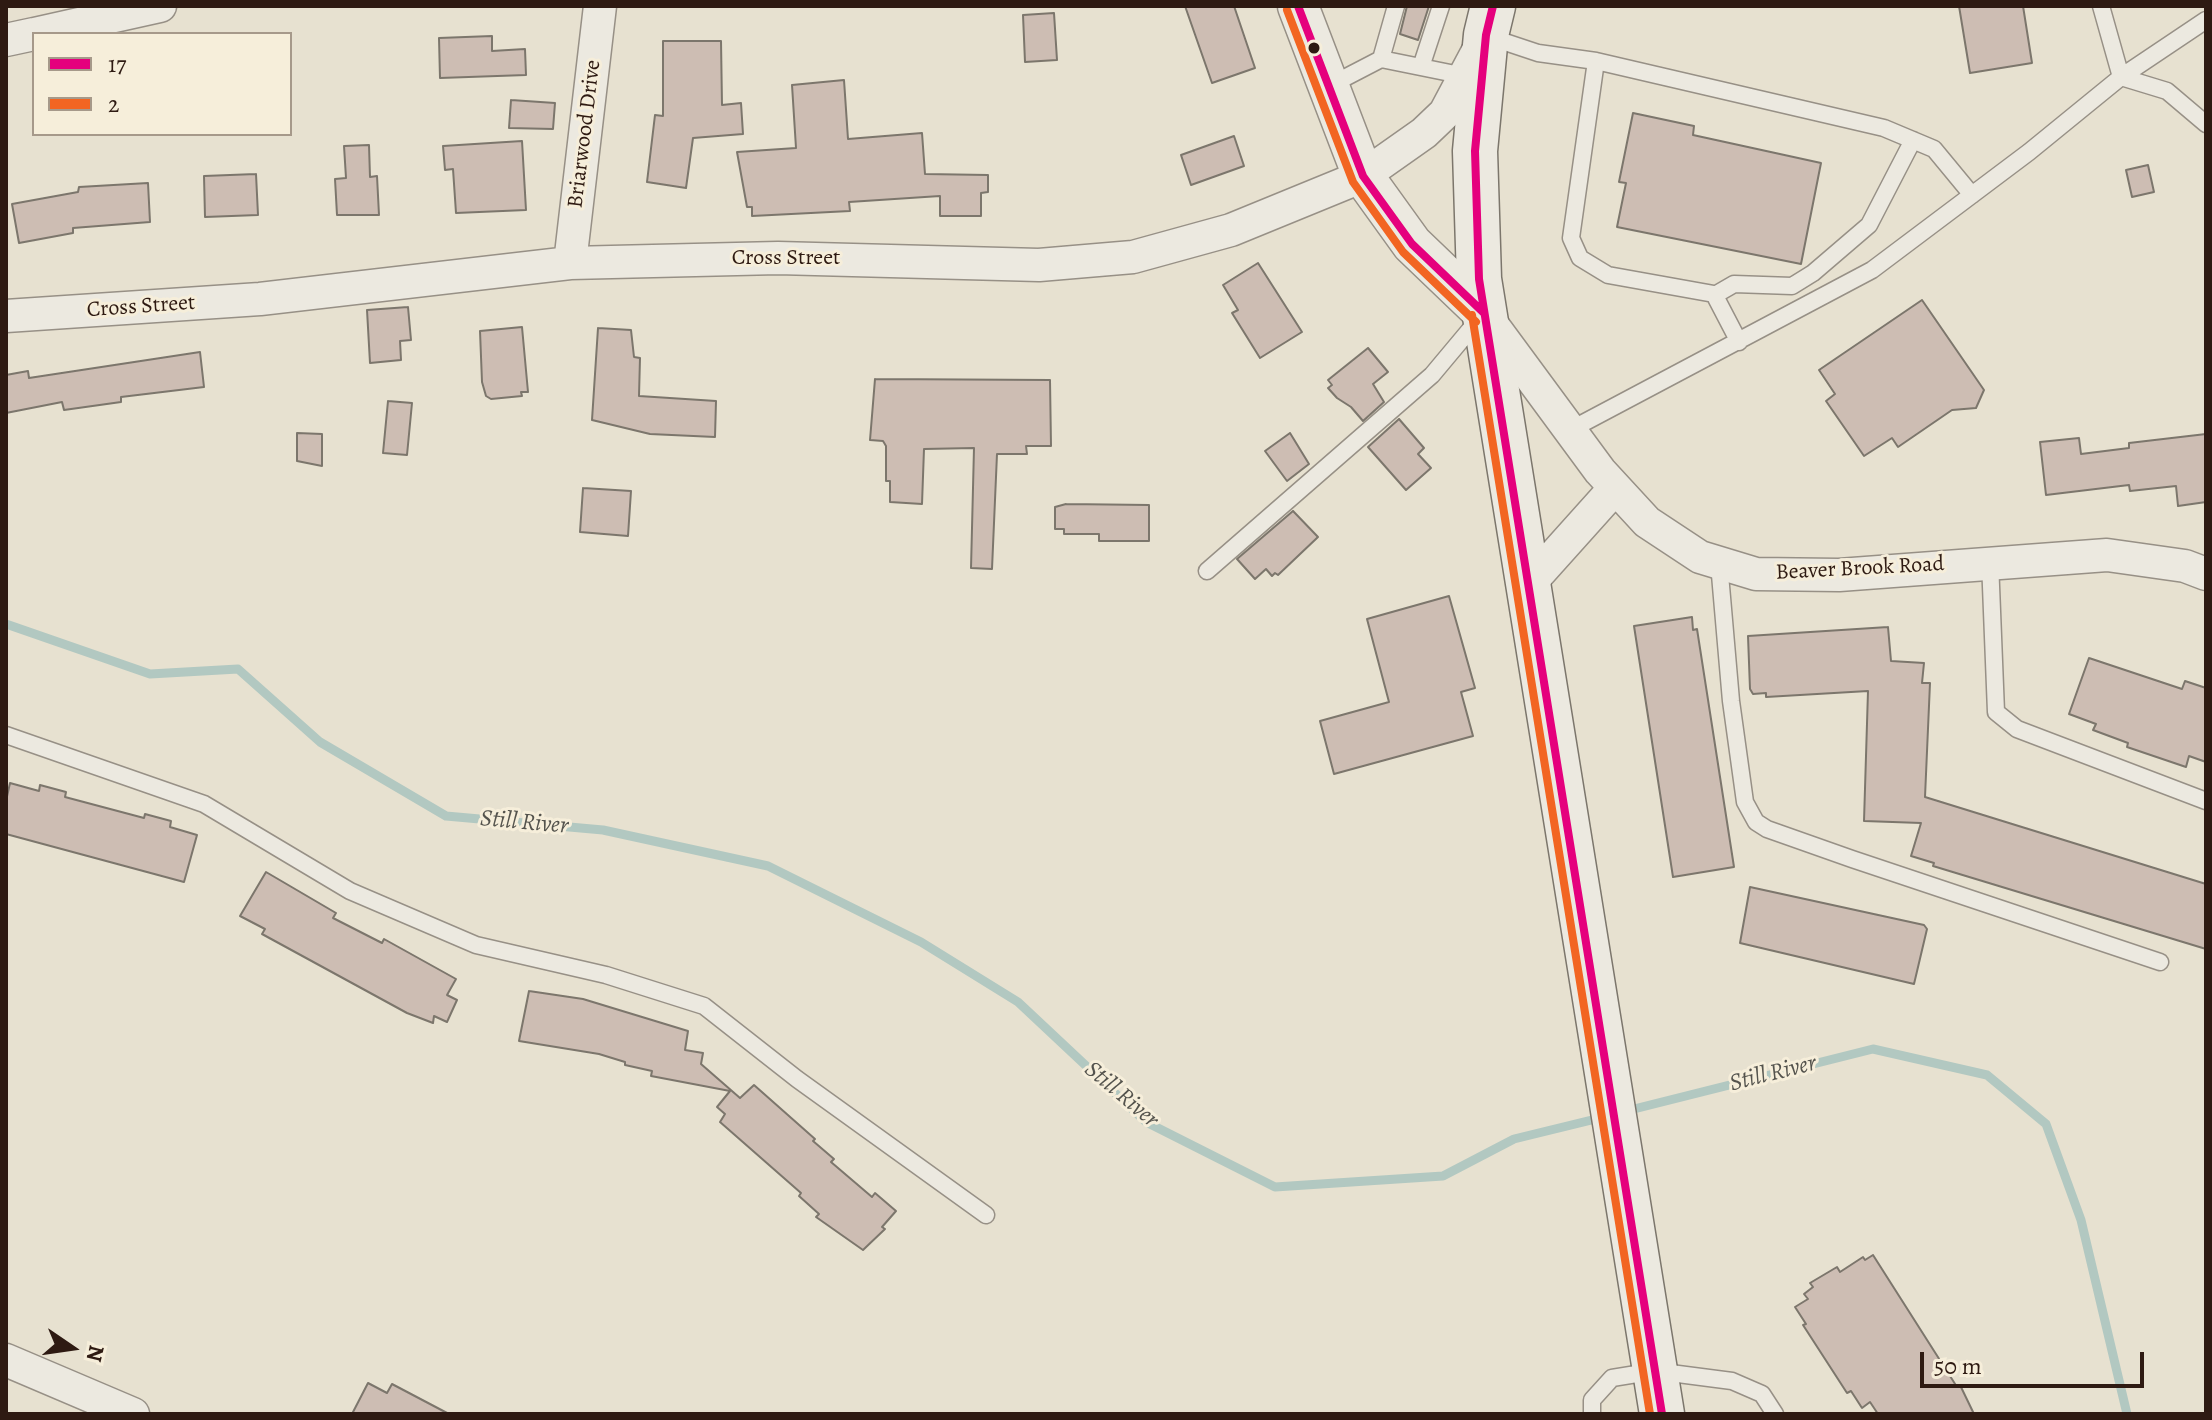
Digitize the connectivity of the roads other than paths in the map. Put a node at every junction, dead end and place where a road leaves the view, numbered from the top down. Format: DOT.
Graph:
graph roads {
  1 [pos="160,6"];
  2 [pos="600,6"];
  3 [pos="1298,6"];
  4 [pos="1396,6"];
  5 [pos="1441,6"];
  6 [pos="2101,6"];
  7 [pos="2206,20"];
  8 [pos="1490,21"];
  9 [pos="43,32"];
  10 [pos="32,34"];
  11 [pos="6,40"];
  12 [pos="1381,59"];
  13 [pos="1596,61"];
  14 [pos="1421,67"];
  15 [pos="1465,76"];
  16 [pos="2121,77"];
  17 [pos="1329,87"];
  18 [pos="2206,124"];
  19 [pos="1913,140"];
  20 [pos="1363,176"];
  21 [pos="1972,195"];
  22 [pos="570,263"];
  23 [pos="1715,295"];
  24 [pos="1484,313"];
  25 [pos="6,316"];
  26 [pos="1739,342"];
  27 [pos="1570,430"];
  28 [pos="1615,488"];
  29 [pos="1990,561"];
  30 [pos="1719,563"];
  31 [pos="1207,571"];
  32 [pos="2206,574"];
  33 [pos="1528,585"];
  34 [pos="6,735"];
  35 [pos="2206,801"];
  36 [pos="2160,962"];
  37 [pos="986,1215"];
  38 [pos="6,1360"];
  39 [pos="1655,1371"];
  40 [pos="133,1414"];
  41 [pos="1592,1414"];
  42 [pos="1662,1414"];
  43 [pos="1775,1414"];
  1 -- 9 [label="street"];
  2 -- 22 [label="street, Briarwood Drive"];
  3 -- 17 [label="street"];
  4 -- 12 [label="lane"];
  5 -- 14 [label="lane"];
  6 -- 16 [label="lane"];
  7 -- 16 [label="lane"];
  8 -- 13 [label="lane"];
  8 -- 15 [label="street, Cross Street"];
  8 -- 24 [label="main road"];
  10 -- 11 [label="street"];
  12 -- 14 [label="lane"];
  12 -- 17 [label="lane"];
  13 -- 19 [label="lane"];
  13 -- 23 [label="lane"];
  14 -- 15 [label="lane"];
  15 -- 20 [label="street, Cross Street"];
  16 -- 18 [label="lane"];
  16 -- 21 [label="lane"];
  17 -- 20 [label="street"];
  19 -- 21 [label="lane"];
  19 -- 23 [label="lane"];
  20 -- 22 [label="street, Cross Street"];
  20 -- 24 [label="street"];
  21 -- 26 [label="lane"];
  22 -- 25 [label="street, Cross Street"];
  23 -- 26 [label="lane"];
  24 -- 27 [label="street, Beaver Brook Road"];
  24 -- 31 [label="lane"];
  24 -- 33 [label="main road"];
  26 -- 27 [label="lane"];
  27 -- 28 [label="street, Beaver Brook Road"];
  28 -- 30 [label="street, Beaver Brook Road"];
  28 -- 33 [label="street"];
  29 -- 30 [label="street, Beaver Brook Road"];
  29 -- 32 [label="street, Beaver Brook Road"];
  29 -- 35 [label="lane"];
  30 -- 36 [label="lane"];
  33 -- 39 [label="main road"];
  34 -- 37 [label="lane"];
  38 -- 40 [label="street"];
  39 -- 41 [label="lane"];
  39 -- 42 [label="main road"];
  39 -- 43 [label="lane"];
}
